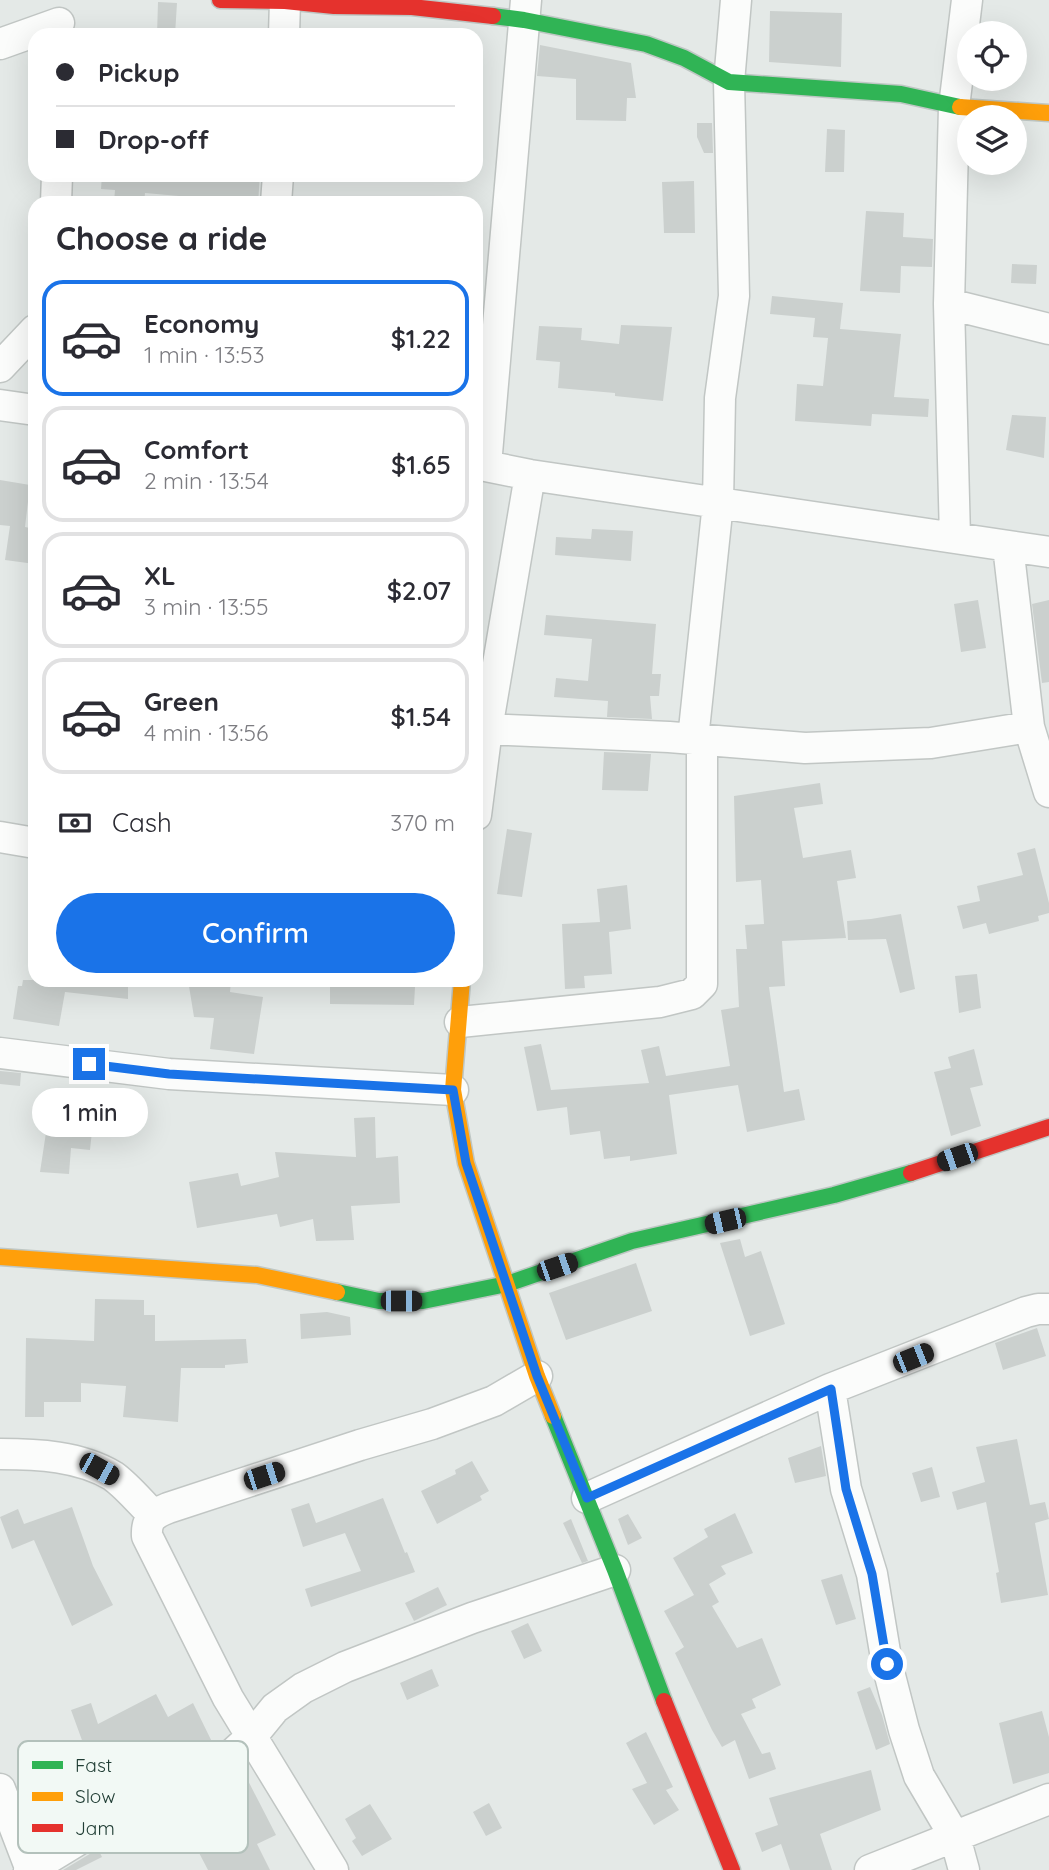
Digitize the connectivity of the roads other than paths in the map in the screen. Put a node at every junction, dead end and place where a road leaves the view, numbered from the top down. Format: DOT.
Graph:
graph roads {
  1 [pos="220,0"];
  2 [pos="736,0"];
  3 [pos="967,0"];
  4 [pos="285,1"];
  5 [pos="525,10"];
  6 [pos="60,19"];
  7 [pos="38,28"];
  8 [pos="284,28"];
  9 [pos="28,32"];
  10 [pos="0,44"];
  11 [pos="729,82"];
  12 [pos="954,107"];
  13 [pos="1049,113"];
  14 [pos="949,304"];
  15 [pos="1049,329"];
  16 [pos="28,337"];
  17 [pos="0,367"];
  18 [pos="0,405"];
  19 [pos="28,409"];
  20 [pos="483,444"];
  21 [pos="483,465"];
  22 [pos="530,475"];
  23 [pos="718,503"];
  24 [pos="955,538"];
  25 [pos="1007,546"];
  26 [pos="1049,552"];
  27 [pos="1029,727"];
  28 [pos="487,729"];
  29 [pos="697,739"];
  30 [pos="483,760"];
  31 [pos="1049,792"];
  32 [pos="0,837"];
  33 [pos="28,842"];
  34 [pos="462,987"];
  35 [pos="460,1022"];
  36 [pos="0,1053"];
  37 [pos="453,1090"];
  38 [pos="1049,1126"];
  39 [pos="0,1257"];
  40 [pos="507,1284"];
  41 [pos="1049,1309"];
  42 [pos="537,1376"];
  43 [pos="831,1389"];
  44 [pos="0,1454"];
  45 [pos="587,1498"];
  46 [pos="153,1515"];
  47 [pos="615,1570"];
  48 [pos="252,1736"];
  49 [pos="247,1741"];
  50 [pos="0,1789"];
  51 [pos="1049,1799"];
  52 [pos="955,1837"];
  53 [pos="18,1838"];
  54 [pos="24,1853"];
  55 [pos="57,1853"];
  56 [pos="30,1870"];
  57 [pos="333,1870"];
  58 [pos="732,1870"];
  59 [pos="870,1870"];
  60 [pos="964,1870"];
  1 -- 4 [label="street"];
  2 -- 11 [label="street"];
  3 -- 12 [label="street"];
  4 -- 5 [label="street"];
  4 -- 8 [label="street"];
  5 -- 11 [label="street"];
  5 -- 20 [label="street"];
  6 -- 7 [label="street"];
  9 -- 10 [label="street"];
  11 -- 12 [label="street"];
  11 -- 23 [label="street"];
  12 -- 13 [label="street"];
  12 -- 14 [label="street"];
  14 -- 15 [label="street"];
  14 -- 24 [label="street"];
  16 -- 17 [label="street"];
  18 -- 19 [label="street"];
  21 -- 22 [label="street"];
  22 -- 23 [label="street"];
  22 -- 28 [label="street"];
  23 -- 24 [label="street"];
  23 -- 29 [label="street"];
  24 -- 25 [label="street"];
  25 -- 26 [label="street"];
  25 -- 27 [label="street"];
  27 -- 29 [label="street"];
  27 -- 31 [label="street"];
  28 -- 29 [label="street"];
  28 -- 30 [label="street"];
  29 -- 35 [label="street"];
  32 -- 33 [label="street"];
  34 -- 35 [label="street"];
  35 -- 37 [label="street"];
  36 -- 37 [label="street"];
  37 -- 40 [label="street"];
  38 -- 40 [label="street"];
  39 -- 40 [label="street"];
  40 -- 42 [label="street"];
  41 -- 43 [label="street"];
  42 -- 45 [label="street"];
  42 -- 46 [label="street"];
  43 -- 45 [label="street"];
  43 -- 52 [label="street"];
  44 -- 46 [label="street"];
  45 -- 47 [label="street"];
  46 -- 48 [label="street"];
  47 -- 48 [label="street"];
  47 -- 58 [label="street"];
  48 -- 49 [label="street"];
  48 -- 57 [label="street"];
  50 -- 53 [label="street"];
  51 -- 52 [label="street"];
  52 -- 59 [label="street"];
  52 -- 60 [label="street"];
  54 -- 56 [label="street"];
  55 -- 56 [label="street"];
}
